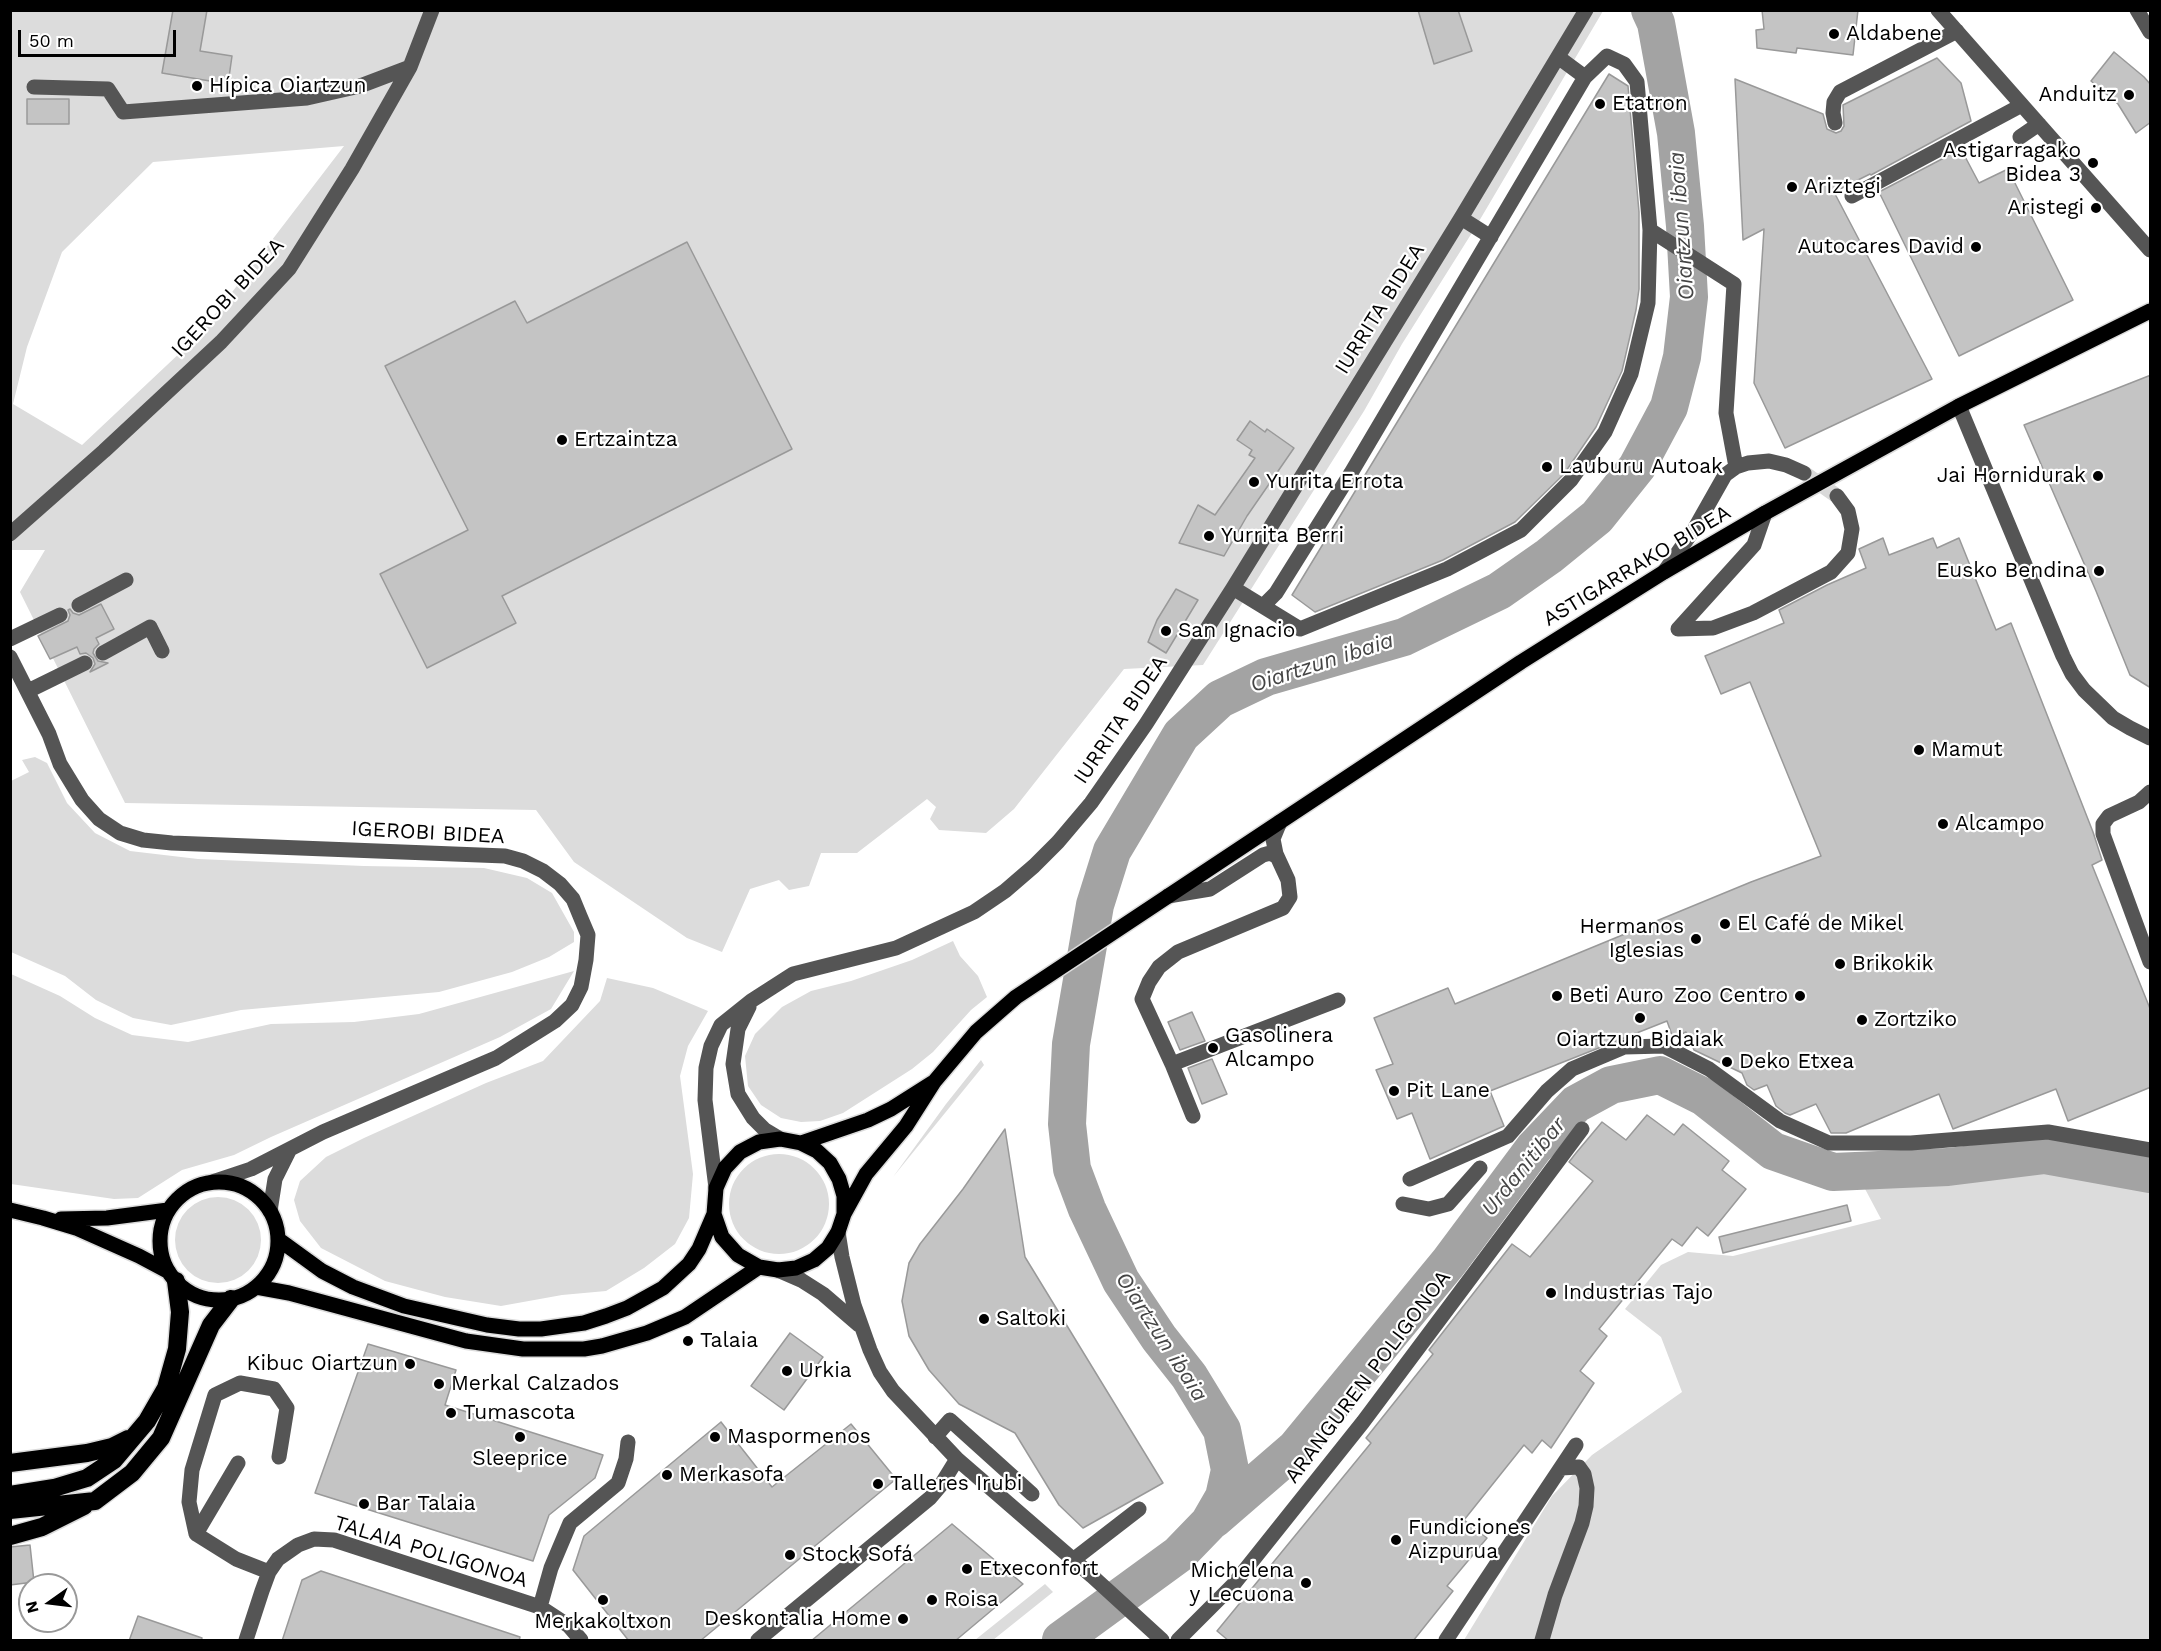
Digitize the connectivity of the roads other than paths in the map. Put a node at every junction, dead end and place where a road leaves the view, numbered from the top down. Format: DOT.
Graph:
graph roads {
  1 [pos="432,10"];
  2 [pos="1586,10"];
  3 [pos="1938,10"];
  4 [pos="2137,10"];
  5 [pos="1956,32"];
  6 [pos="2151,32"];
  7 [pos="1558,57"];
  8 [pos="410,67"];
  9 [pos="1585,77"];
  10 [pos="34,87"];
  11 [pos="2022,105"];
  12 [pos="1835,123"];
  13 [pos="2039,124"];
  14 [pos="2020,137"];
  15 [pos="1852,196"];
  16 [pos="1461,218"];
  17 [pos="1650,230"];
  18 [pos="1491,237"];
  19 [pos="2151,250"];
  20 [pos="2151,311"];
  21 [pos="1959,406"];
  22 [pos="1736,467"];
  23 [pos="1804,473"];
  24 [pos="1837,496"];
  25 [pos="1765,513"];
  26 [pos="10,534"];
  27 [pos="1664,572"];
  28 [pos="126,580"];
  29 [pos="1233,588"];
  30 [pos="79,605"];
  31 [pos="1263,606"];
  32 [pos="60,615"];
  33 [pos="10,639"];
  34 [pos="162,651"];
  35 [pos="103,653"];
  36 [pos="10,657"];
  37 [pos="85,663"];
  38 [pos="28,691"];
  39 [pos="2151,738"];
  40 [pos="2151,792"];
  41 [pos="1280,822"];
  42 [pos="1276,856"];
  43 [pos="1168,896"];
  44 [pos="2151,962"];
  45 [pos="1338,1000"];
  46 [pos="751,1001"];
  47 [pos="1172,1064"];
  48 [pos="934,1082"];
  49 [pos="1193,1116"];
  50 [pos="1582,1130"];
  51 [pos="780,1139"];
  52 [pos="801,1143"];
  53 [pos="289,1150"];
  54 [pos="2151,1150"];
  55 [pos="1480,1168"];
  56 [pos="1410,1179"];
  57 [pos="212,1182"];
  58 [pos="716,1188"];
  59 [pos="1402,1204"];
  60 [pos="10,1210"];
  61 [pos="168,1210"];
  62 [pos="270,1211"];
  63 [pos="714,1214"];
  64 [pos="844,1214"];
  65 [pos="44,1218"];
  66 [pos="838,1232"];
  67 [pos="278,1239"];
  68 [pos="759,1267"];
  69 [pos="778,1270"];
  70 [pos="172,1277"];
  71 [pos="256,1287"];
  72 [pos="231,1299"];
  73 [pos="862,1329"];
  74 [pos="135,1435"];
  75 [pos="935,1437"];
  76 [pos="628,1442"];
  77 [pos="1576,1445"];
  78 [pos="279,1457"];
  79 [pos="957,1459"];
  80 [pos="10,1463"];
  81 [pos="238,1463"];
  82 [pos="1561,1468"];
  83 [pos="10,1486"];
  84 [pos="54,1488"];
  85 [pos="1032,1494"];
  86 [pos="10,1495"];
  87 [pos="95,1501"];
  88 [pos="1139,1509"];
  89 [pos="10,1510"];
  90 [pos="10,1523"];
  91 [pos="196,1534"];
  92 [pos="10,1536"];
  93 [pos="1073,1560"];
  94 [pos="269,1572"];
  95 [pos="540,1607"];
  96 [pos="246,1641"];
  97 [pos="581,1641"];
  98 [pos="758,1641"];
  99 [pos="1162,1641"];
  100 [pos="1178,1641"];
  101 [pos="1446,1641"];
  102 [pos="1542,1641"];
  1 -- 8 [label="street, IGEROBI BIDEA"];
  2 -- 7 [label="street, IURRITA BIDEA"];
  3 -- 5 [label="street"];
  4 -- 6 [label="street"];
  5 -- 11 [label="street"];
  5 -- 12 [label="street"];
  7 -- 9 [label="street"];
  7 -- 16 [label="street, IURRITA BIDEA"];
  8 -- 10 [label="street"];
  8 -- 26 [label="street, IGEROBI BIDEA"];
  9 -- 17 [label="street"];
  9 -- 18 [label="street"];
  11 -- 13 [label="street"];
  11 -- 15 [label="street"];
  13 -- 14 [label="street"];
  13 -- 19 [label="street"];
  16 -- 18 [label="street"];
  16 -- 29 [label="street, IURRITA BIDEA"];
  17 -- 22 [label="street"];
  17 -- 31 [label="street"];
  18 -- 31 [label="street"];
  20 -- 21 [label="main road, ASTIGARRAKO BIDEA"];
  21 -- 25 [label="main road, ASTIGARRAKO BIDEA"];
  21 -- 39 [label="street"];
  22 -- 23 [label="street"];
  22 -- 27 [label="street"];
  24 -- 25 [label="street"];
  25 -- 27 [label="main road, ASTIGARRAKO BIDEA"];
  27 -- 41 [label="main road, ASTIGARRAKO BIDEA"];
  28 -- 30 [label="street"];
  29 -- 31 [label="street"];
  29 -- 46 [label="street, IURRITA BIDEA"];
  32 -- 33 [label="street"];
  34 -- 35 [label="street"];
  36 -- 38 [label="street, IGEROBI BIDEA"];
  37 -- 38 [label="street"];
  38 -- 53 [label="street, IGEROBI BIDEA"];
  40 -- 44 [label="street"];
  41 -- 42 [label="street"];
  41 -- 43 [label="main road, ASTIGARRAKO BIDEA"];
  42 -- 43 [label="street"];
  42 -- 47 [label="street"];
  43 -- 48 [label="main road, ASTIGARRAKO BIDEA"];
  45 -- 47 [label="street"];
  46 -- 51 [label="street"];
  46 -- 58 [label="street, IURRITA BIDEA"];
  47 -- 49 [label="street"];
  48 -- 52 [label="main road"];
  48 -- 64 [label="main road"];
  50 -- 100 [label="street, ARANGUREN POLIGONOA"];
  51 -- 52 [label="main road"];
  51 -- 58 [label="main road"];
  52 -- 64 [label="main road"];
  53 -- 57 [label="street, IGEROBI BIDEA"];
  53 -- 62 [label="street"];
  54 -- 56 [label="street"];
  55 -- 59 [label="street"];
  57 -- 61 [label="main road"];
  57 -- 62 [label="main road"];
  58 -- 63 [label="main road"];
  60 -- 65 [label="main road"];
  61 -- 65 [label="main road"];
  61 -- 70 [label="main road"];
  62 -- 67 [label="main road"];
  63 -- 67 [label="main road"];
  63 -- 68 [label="main road"];
  64 -- 66 [label="main road"];
  65 -- 70 [label="main road"];
  66 -- 69 [label="main road"];
  66 -- 73 [label="street"];
  67 -- 71 [label="main road"];
  68 -- 69 [label="main road"];
  68 -- 71 [label="main road"];
  69 -- 73 [label="street"];
  70 -- 72 [label="main road"];
  70 -- 74 [label="highway"];
  71 -- 72 [label="main road"];
  72 -- 87 [label="highway"];
  73 -- 75 [label="street"];
  74 -- 80 [label="highway"];
  74 -- 84 [label="highway"];
  75 -- 79 [label="street"];
  75 -- 85 [label="street"];
  76 -- 95 [label="street"];
  77 -- 82 [label="street"];
  78 -- 91 [label="street"];
  79 -- 93 [label="street"];
  79 -- 98 [label="street"];
  81 -- 91 [label="street"];
  82 -- 101 [label="street"];
  82 -- 102 [label="street"];
  83 -- 84 [label="highway"];
  84 -- 86 [label="highway"];
  87 -- 89 [label="highway"];
  87 -- 90 [label="highway"];
  87 -- 92 [label="highway"];
  88 -- 93 [label="street"];
  91 -- 94 [label="street"];
  93 -- 99 [label="street"];
  94 -- 95 [label="street, TALAIA POLIGONOA"];
  94 -- 96 [label="street, TALAIA POLIGONOA"];
  95 -- 97 [label="street, TALAIA POLIGONOA"];
}
